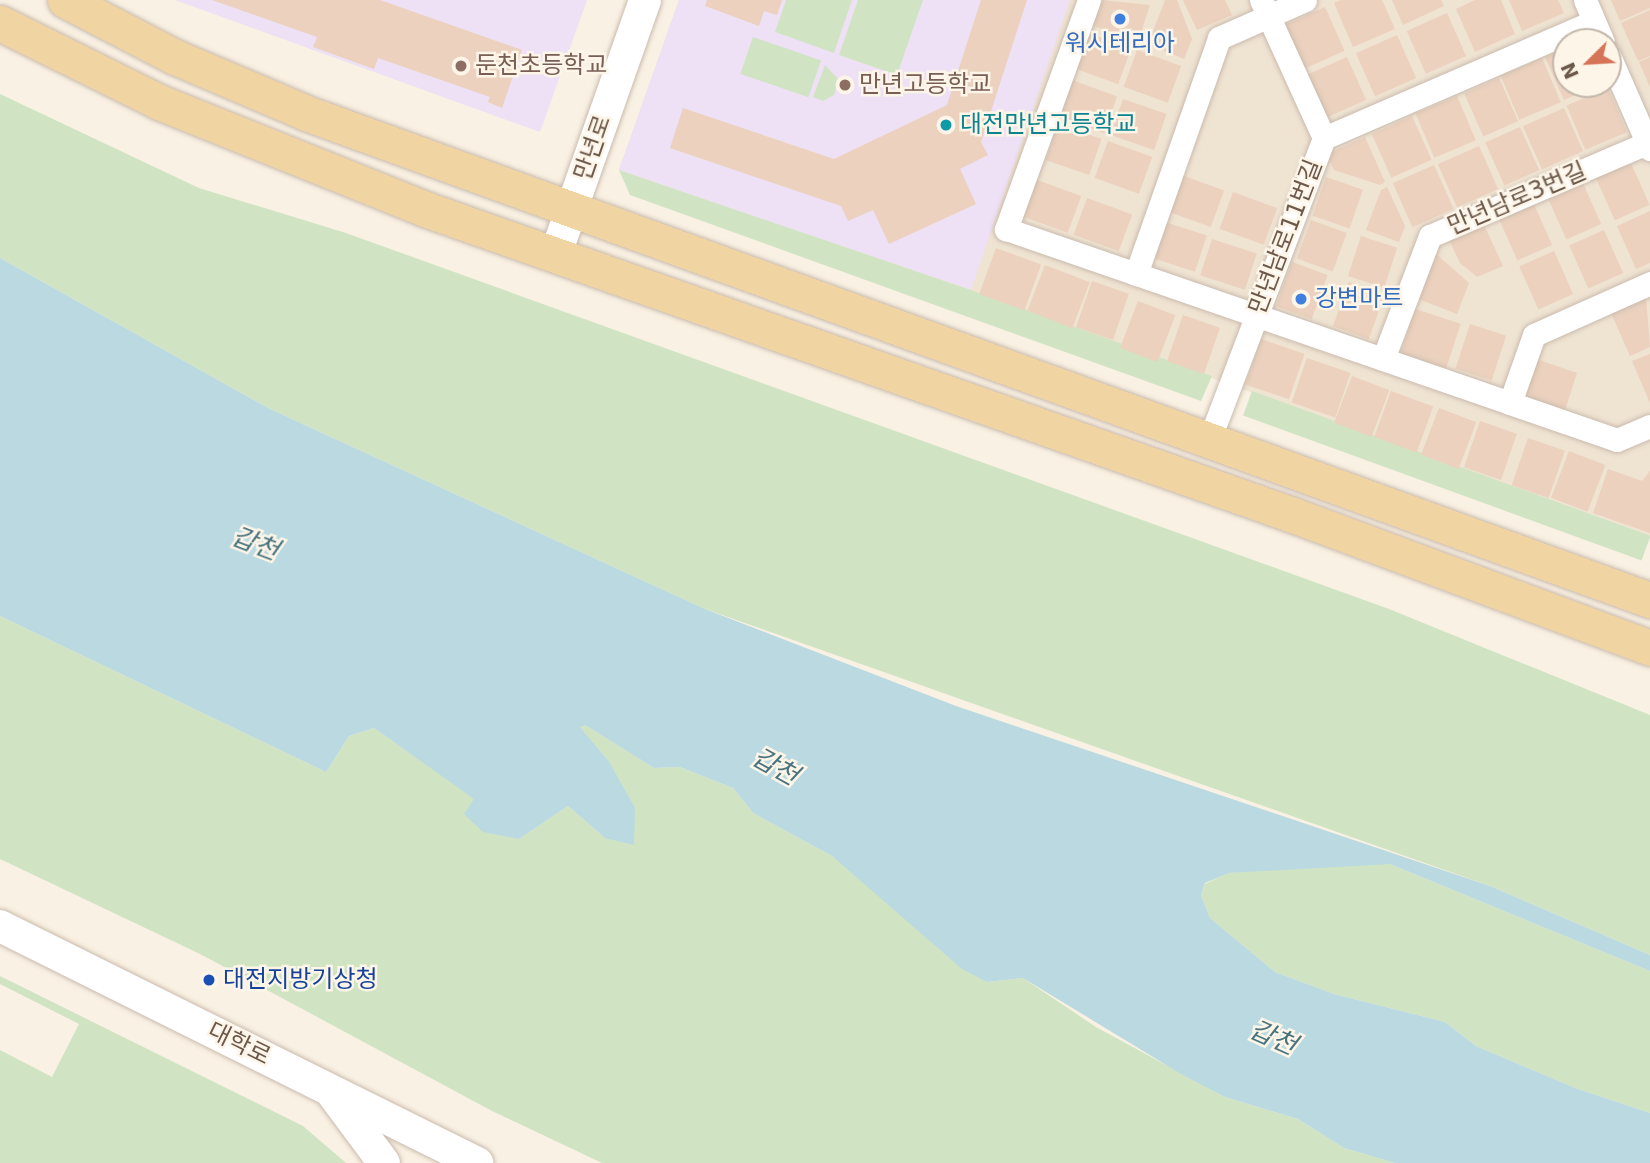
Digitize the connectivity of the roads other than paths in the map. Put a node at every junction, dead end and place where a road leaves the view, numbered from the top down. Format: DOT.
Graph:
graph roads {
  1 [pos="65,0"];
  2 [pos="645,0"];
  3 [pos="1088,0"];
  4 [pos="1305,0"];
  5 [pos="1265,8"];
  6 [pos="1589,10"];
  7 [pos="0,23"];
  8 [pos="1597,28"];
  9 [pos="1622,85"];
  10 [pos="1324,138"];
  11 [pos="1649,146"];
  12 [pos="572,208"];
  13 [pos="555,256"];
  14 [pos="1136,274"];
  15 [pos="1650,283"];
  16 [pos="1256,315"];
  17 [pos="1383,359"];
  18 [pos="1510,403"];
  19 [pos="1650,426"];
  20 [pos="1210,438"];
  21 [pos="1650,600"];
  22 [pos="1650,648"];
  23 [pos="0,926"];
  24 [pos="329,1089"];
  25 [pos="471,1162"];
  26 [pos="384,1163"];
  1 -- 12 [label="main road"];
  2 -- 12 [label="main road, 만년로"];
  3 -- 14 [label="street"];
  4 -- 5 [label="street"];
  5 -- 10 [label="street, 만년남로11번길"];
  5 -- 14 [label="street"];
  6 -- 8 [label="street"];
  6 -- 10 [label="street"];
  7 -- 13 [label="main road"];
  9 -- 11 [label="street, 만년남로3번길"];
  10 -- 16 [label="street, 만년남로11번길"];
  11 -- 17 [label="street, 만년남로3번길"];
  12 -- 13 [label="main road, 만년로"];
  12 -- 20 [label="main road"];
  13 -- 22 [label="main road"];
  14 -- 16 [label="street"];
  15 -- 18 [label="street"];
  16 -- 17 [label="street"];
  16 -- 20 [label="street, 만년남로11번길"];
  17 -- 18 [label="street"];
  18 -- 19 [label="street"];
  20 -- 21 [label="main road"];
  23 -- 24 [label="main road, 대학로"];
  24 -- 25 [label="main road, 대학로"];
  24 -- 26 [label="main road"];
}
